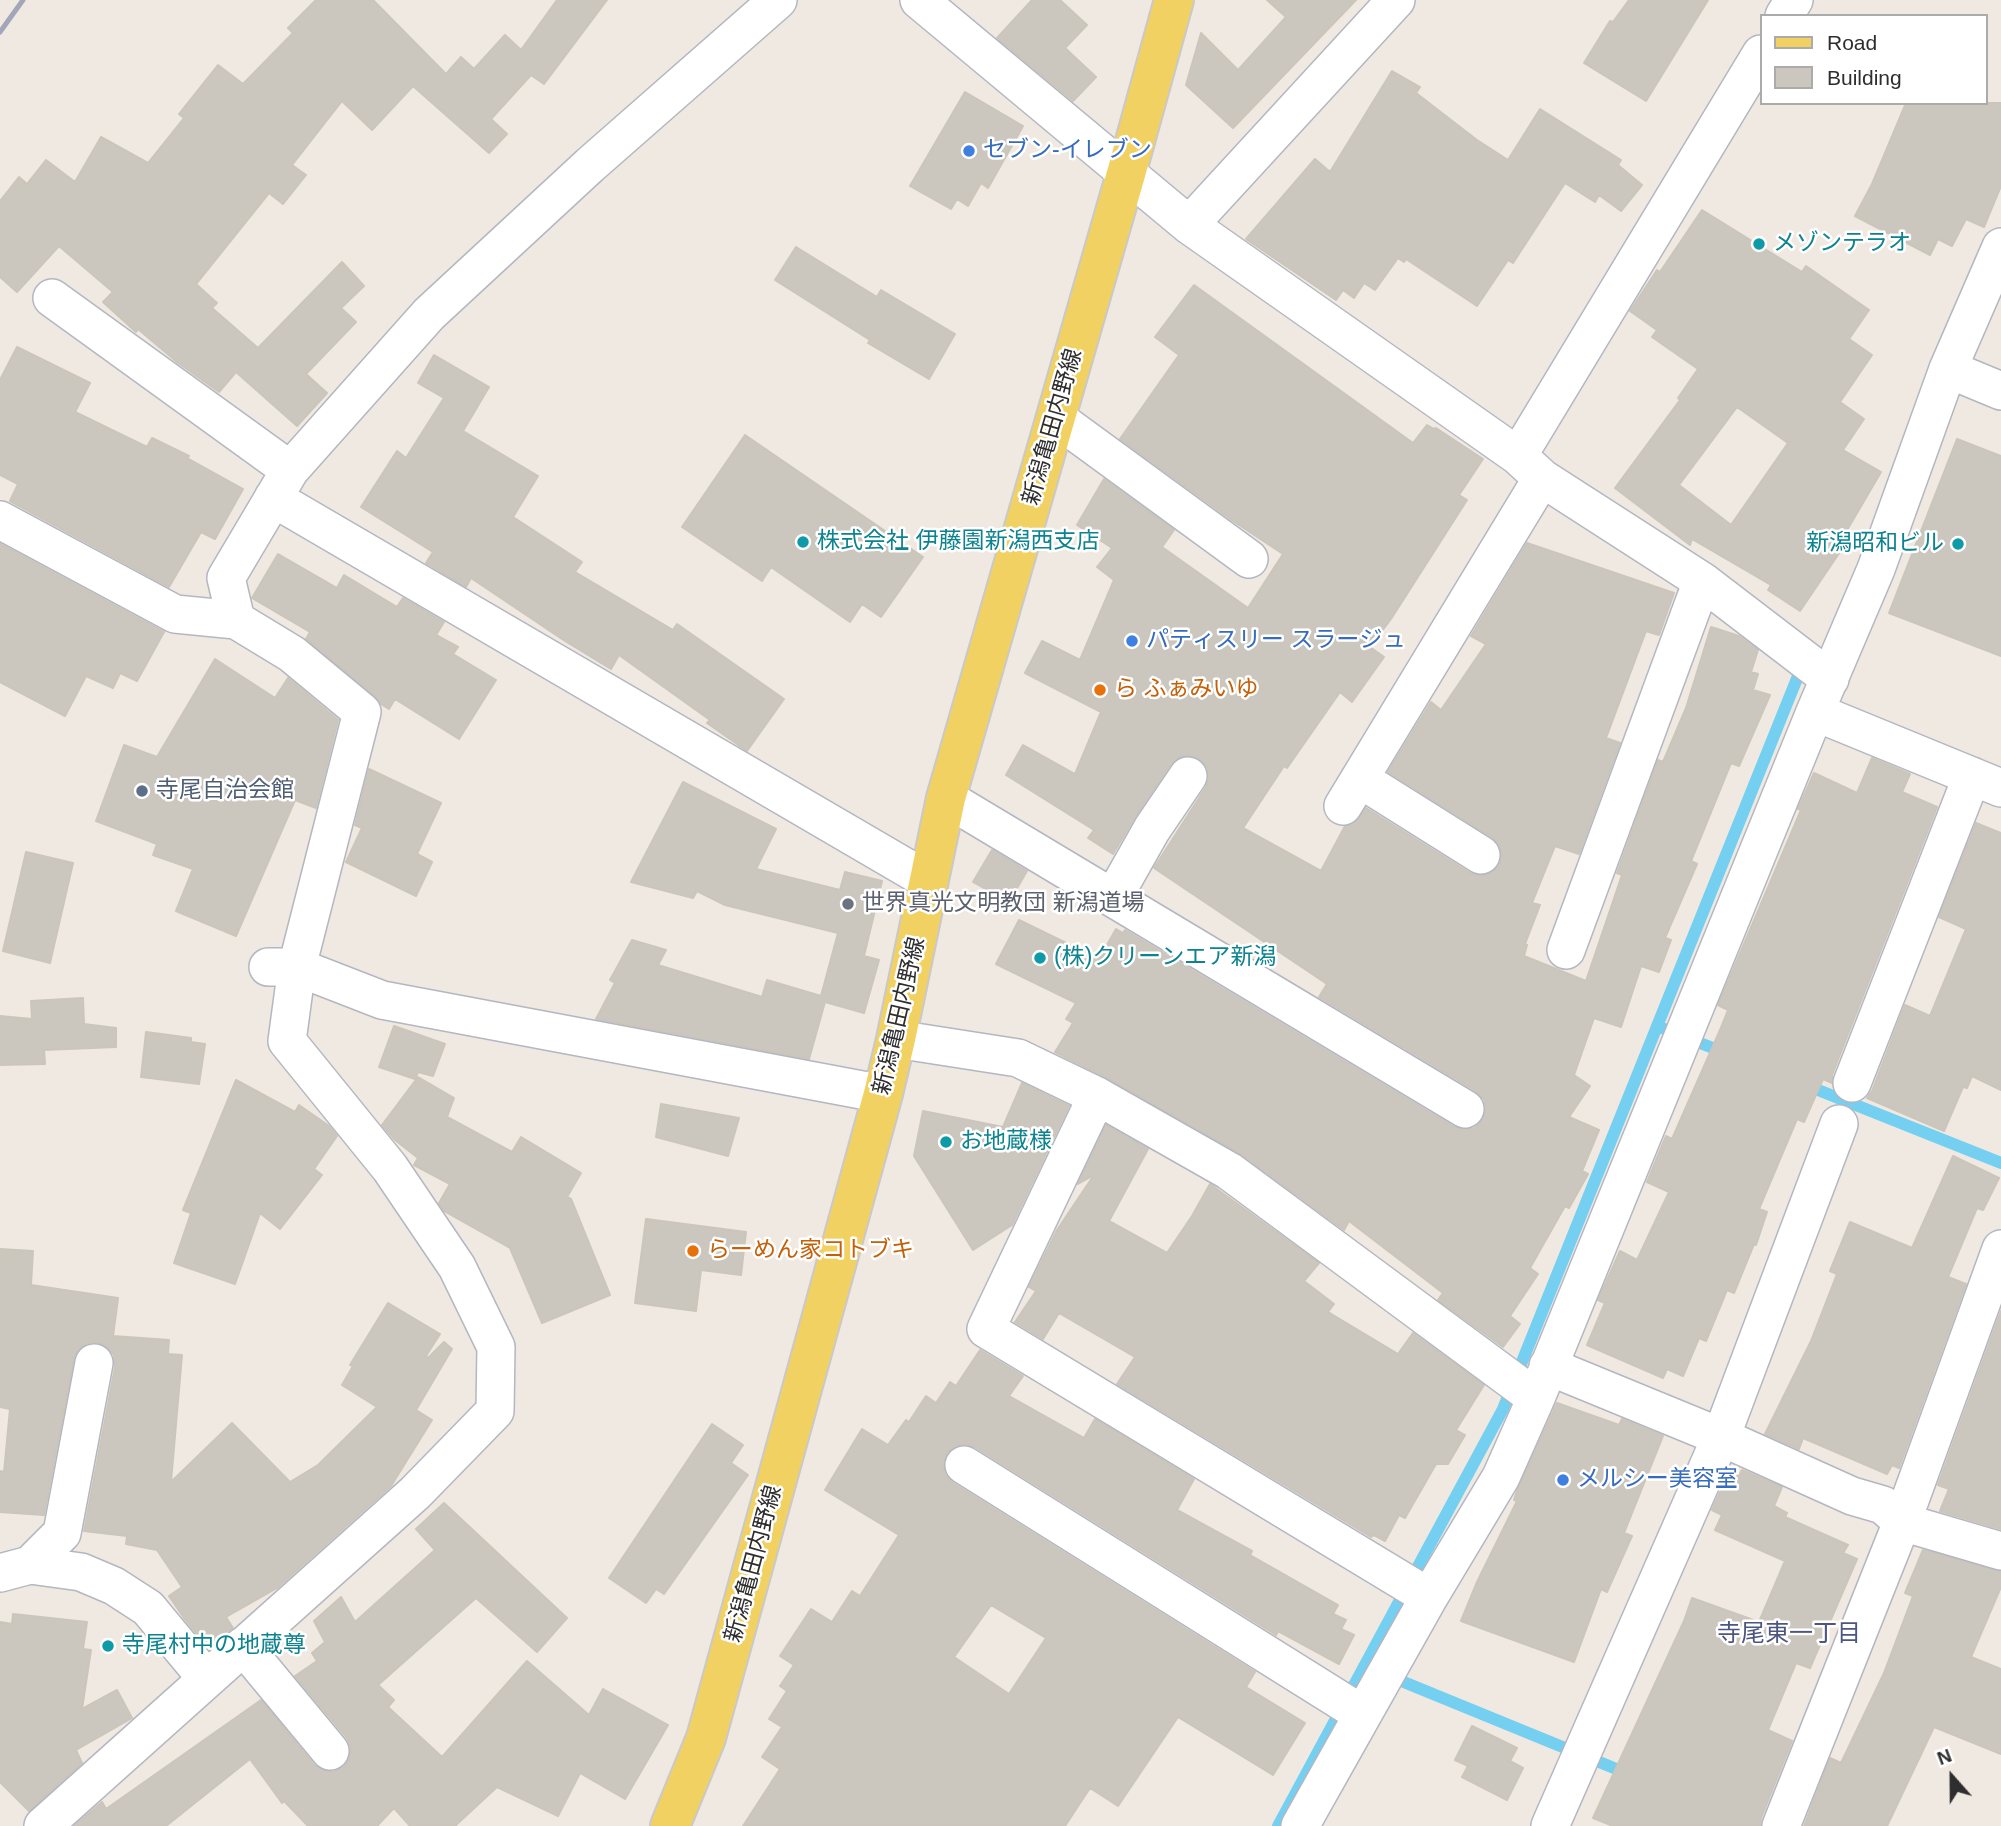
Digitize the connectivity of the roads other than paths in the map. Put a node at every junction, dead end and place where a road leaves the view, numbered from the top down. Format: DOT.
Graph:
graph roads {
  1 [pos="778,0"];
  2 [pos="919,0"];
  3 [pos="1174,0"];
  4 [pos="1396,0"];
  5 [pos="1759,58"];
  6 [pos="1126,174"];
  7 [pos="1189,225"];
  8 [pos="2001,247"];
  9 [pos="52,298"];
  10 [pos="1948,369"];
  11 [pos="2001,391"];
  12 [pos="1056,418"];
  13 [pos="1530,467"];
  14 [pos="281,484"];
  15 [pos="0,520"];
  16 [pos="1249,559"];
  17 [pos="1702,581"];
  18 [pos="236,620"];
  19 [pos="1830,680"];
  20 [pos="1815,712"];
  21 [pos="1188,776"];
  22 [pos="1987,782"];
  23 [pos="946,798"];
  24 [pos="1481,855"];
  25 [pos="929,881"];
  26 [pos="1113,898"];
  27 [pos="1566,950"];
  28 [pos="283,967"];
  29 [pos="896,1039"];
  30 [pos="1852,1083"];
  31 [pos="883,1094"];
  32 [pos="1097,1096"];
  33 [pos="1465,1109"];
  34 [pos="1839,1124"];
  35 [pos="2001,1249"];
  36 [pos="94,1363"];
  37 [pos="1542,1382"];
  38 [pos="1721,1437"];
  39 [pos="964,1465"];
  40 [pos="1902,1522"];
  41 [pos="2001,1551"];
  42 [pos="15,1569"];
  43 [pos="1429,1597"];
  44 [pos="243,1646"];
  45 [pos="207,1679"];
  46 [pos="1362,1714"];
  47 [pos="330,1751"];
  48 [pos="43,1826"];
  49 [pos="670,1826"];
  50 [pos="1300,1826"];
  51 [pos="1550,1826"];
  52 [pos="1781,1826"];
  1 -- 14 [label="street"];
  2 -- 6 [label="street"];
  3 -- 6 [label="main road, 新潟亀田内野線"];
  4 -- 7 [label="street"];
  5 -- 13 [label="street"];
  6 -- 7 [label="street"];
  6 -- 12 [label="main road, 新潟亀田内野線"];
  7 -- 13 [label="street"];
  8 -- 10 [label="street"];
  9 -- 14 [label="street"];
  10 -- 11 [label="street"];
  10 -- 19 [label="street"];
  12 -- 16 [label="street"];
  12 -- 23 [label="main road, 新潟亀田内野線"];
  13 -- 17 [label="street"];
  13 -- 24 [label="street"];
  14 -- 18 [label="street"];
  14 -- 25 [label="street"];
  15 -- 18 [label="street"];
  17 -- 19 [label="street"];
  17 -- 27 [label="street"];
  18 -- 28 [label="street"];
  19 -- 20 [label="street"];
  20 -- 22 [label="street"];
  20 -- 37 [label="street"];
  21 -- 26 [label="street"];
  22 -- 30 [label="street"];
  23 -- 25 [label="main road, 新潟亀田内野線"];
  23 -- 26 [label="street"];
  25 -- 29 [label="main road, 新潟亀田内野線"];
  26 -- 33 [label="street"];
  28 -- 31 [label="street"];
  28 -- 44 [label="street"];
  29 -- 31 [label="main road, 新潟亀田内野線"];
  29 -- 32 [label="street"];
  31 -- 49 [label="main road, 新潟亀田内野線"];
  32 -- 37 [label="street"];
  32 -- 43 [label="street"];
  34 -- 38 [label="street"];
  35 -- 40 [label="street"];
  36 -- 42 [label="street"];
  37 -- 38 [label="street"];
  37 -- 43 [label="street"];
  38 -- 40 [label="street"];
  38 -- 51 [label="street"];
  39 -- 46 [label="street"];
  40 -- 41 [label="street"];
  40 -- 52 [label="street"];
  42 -- 45 [label="street"];
  43 -- 46 [label="street"];
  44 -- 45 [label="street"];
  44 -- 47 [label="street"];
  45 -- 48 [label="street"];
  46 -- 50 [label="street"];
}
